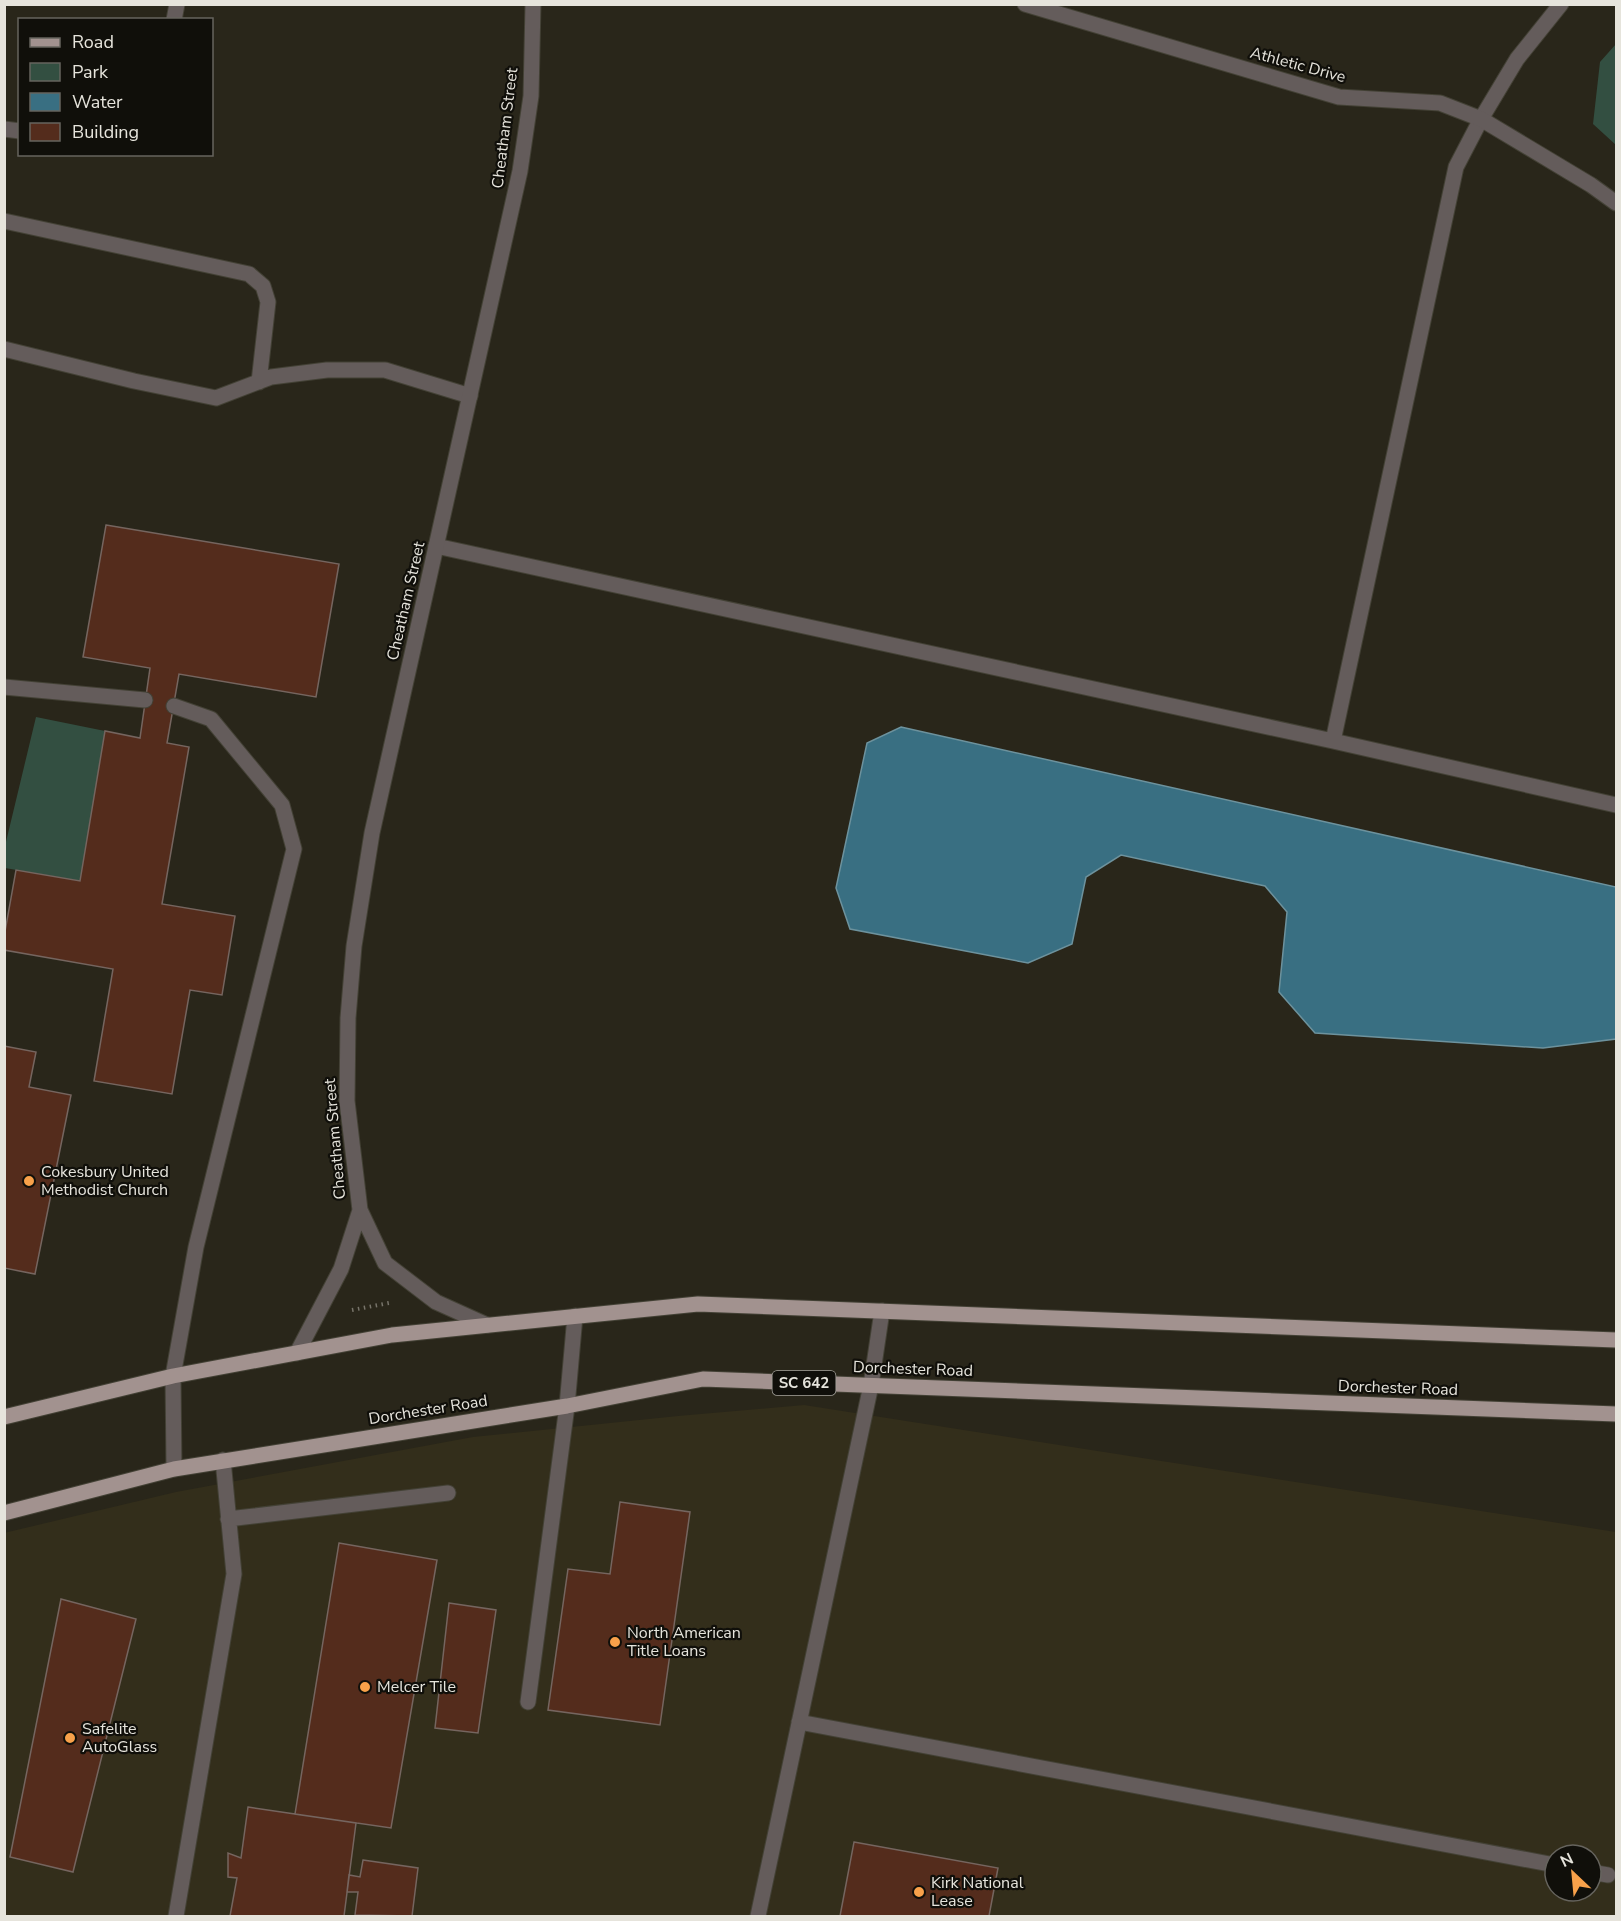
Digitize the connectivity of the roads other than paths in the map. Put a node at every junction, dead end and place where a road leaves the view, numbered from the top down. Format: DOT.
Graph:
graph roads {
  1 [pos="533,4"];
  2 [pos="1025,4"];
  3 [pos="1561,4"];
  4 [pos="1481,119"];
  5 [pos="1617,203"];
  6 [pos="4,221"];
  7 [pos="4,349"];
  8 [pos="259,382"];
  9 [pos="470,396"];
  10 [pos="436,546"];
  11 [pos="4,687"];
  12 [pos="145,700"];
  13 [pos="174,706"];
  14 [pos="1333,741"];
  15 [pos="1617,805"];
  16 [pos="360,1210"];
  17 [pos="882,1311"];
  18 [pos="574,1316"];
  19 [pos="487,1325"];
  20 [pos="1617,1340"];
  21 [pos="297,1353"];
  22 [pos="173,1376"];
  23 [pos="871,1385"];
  24 [pos="567,1406"];
  25 [pos="1617,1414"];
  26 [pos="4,1418"];
  27 [pos="223,1460"];
  28 [pos="174,1469"];
  29 [pos="448,1493"];
  30 [pos="4,1513"];
  31 [pos="228,1519"];
  32 [pos="528,1702"];
  33 [pos="799,1722"];
  34 [pos="1543,1863"];
  35 [pos="1603,1874"];
  36 [pos="1608,1875"];
  37 [pos="176,1917"];
  38 [pos="758,1917"];
  1 -- 9 [label="street, Cheatham Street"];
  2 -- 4 [label="street, Athletic Drive"];
  3 -- 4 [label="street"];
  4 -- 5 [label="street, Athletic Drive"];
  4 -- 14 [label="street"];
  6 -- 8 [label="street"];
  7 -- 8 [label="street"];
  8 -- 9 [label="street"];
  9 -- 10 [label="street, Cheatham Street"];
  10 -- 14 [label="street"];
  10 -- 16 [label="street, Cheatham Street"];
  11 -- 12 [label="street"];
  13 -- 22 [label="street"];
  14 -- 15 [label="street"];
  16 -- 19 [label="street, Cheatham Street"];
  16 -- 21 [label="street, Cheatham Street"];
  17 -- 18 [label="main road"];
  17 -- 20 [label="main road"];
  17 -- 23 [label="street"];
  18 -- 19 [label="main road"];
  18 -- 24 [label="street"];
  19 -- 21 [label="main road"];
  21 -- 22 [label="main road"];
  22 -- 26 [label="main road"];
  22 -- 28 [label="street"];
  23 -- 24 [label="main road, Dorchester Road / SC 642"];
  23 -- 25 [label="main road, Dorchester Road / SC 642"];
  23 -- 33 [label="street"];
  24 -- 27 [label="main road, Dorchester Road / SC 642"];
  24 -- 32 [label="street"];
  27 -- 28 [label="main road, Dorchester Road / SC 642"];
  27 -- 31 [label="street"];
  28 -- 30 [label="main road, Dorchester Road / SC 642"];
  29 -- 31 [label="street"];
  31 -- 37 [label="street"];
  33 -- 34 [label="street"];
  33 -- 38 [label="street"];
  35 -- 36 [label="street"];
}
